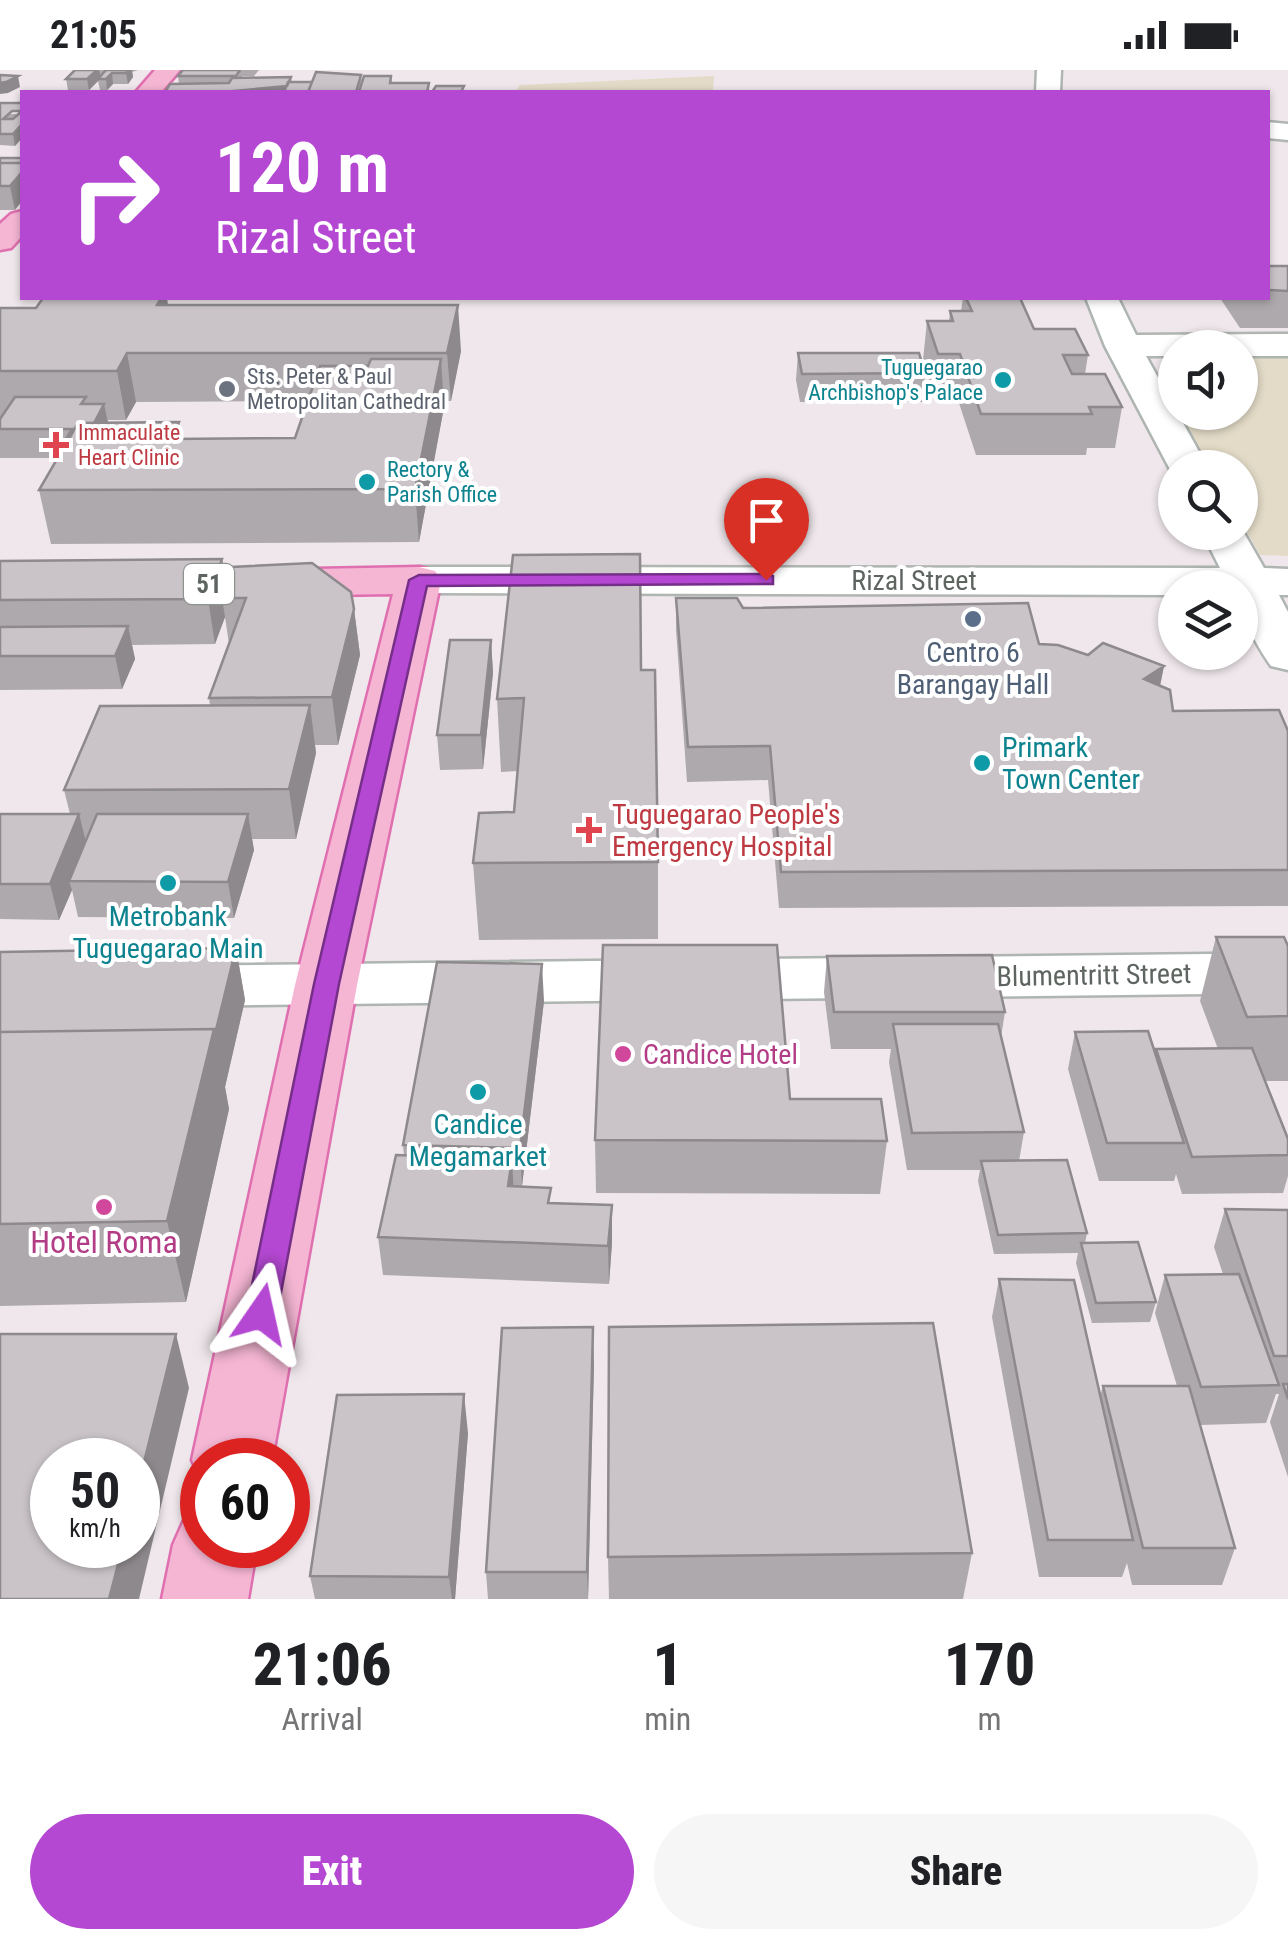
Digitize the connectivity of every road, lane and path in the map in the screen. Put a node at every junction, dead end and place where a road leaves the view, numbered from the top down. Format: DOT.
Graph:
graph roads {
  1 [pos="168,70"];
  2 [pos="150,90"];
  3 [pos="1103,300"];
  4 [pos="1288,345"];
  5 [pos="1123,346"];
  6 [pos="1178,450"];
  7 [pos="1239,550"];
  8 [pos="419,580"];
  9 [pos="1268,582"];
  10 [pos="220,584"];
  11 [pos="1288,656"];
  12 [pos="1288,973"];
  13 [pos="326,984"];
  14 [pos="115,986"];
  15 [pos="236,1438"];
  16 [pos="211,1568"];
  17 [pos="205,1599"];
  1 -- 2 [label="main road"];
  3 -- 5 [label="street"];
  4 -- 5 [label="street"];
  5 -- 6 [label="street"];
  7 -- 9 [label="street"];
  8 -- 9 [label="street, Rizal Street"];
  8 -- 10 [label="main road, Rizal Street / 51"];
  8 -- 13 [label="main road"];
  9 -- 11 [label="street"];
  12 -- 13 [label="street, Blumentritt Street"];
  13 -- 14 [label="street, Blumentritt Street"];
  13 -- 15 [label="main road"];
  16 -- 17 [label="main road"];
}
